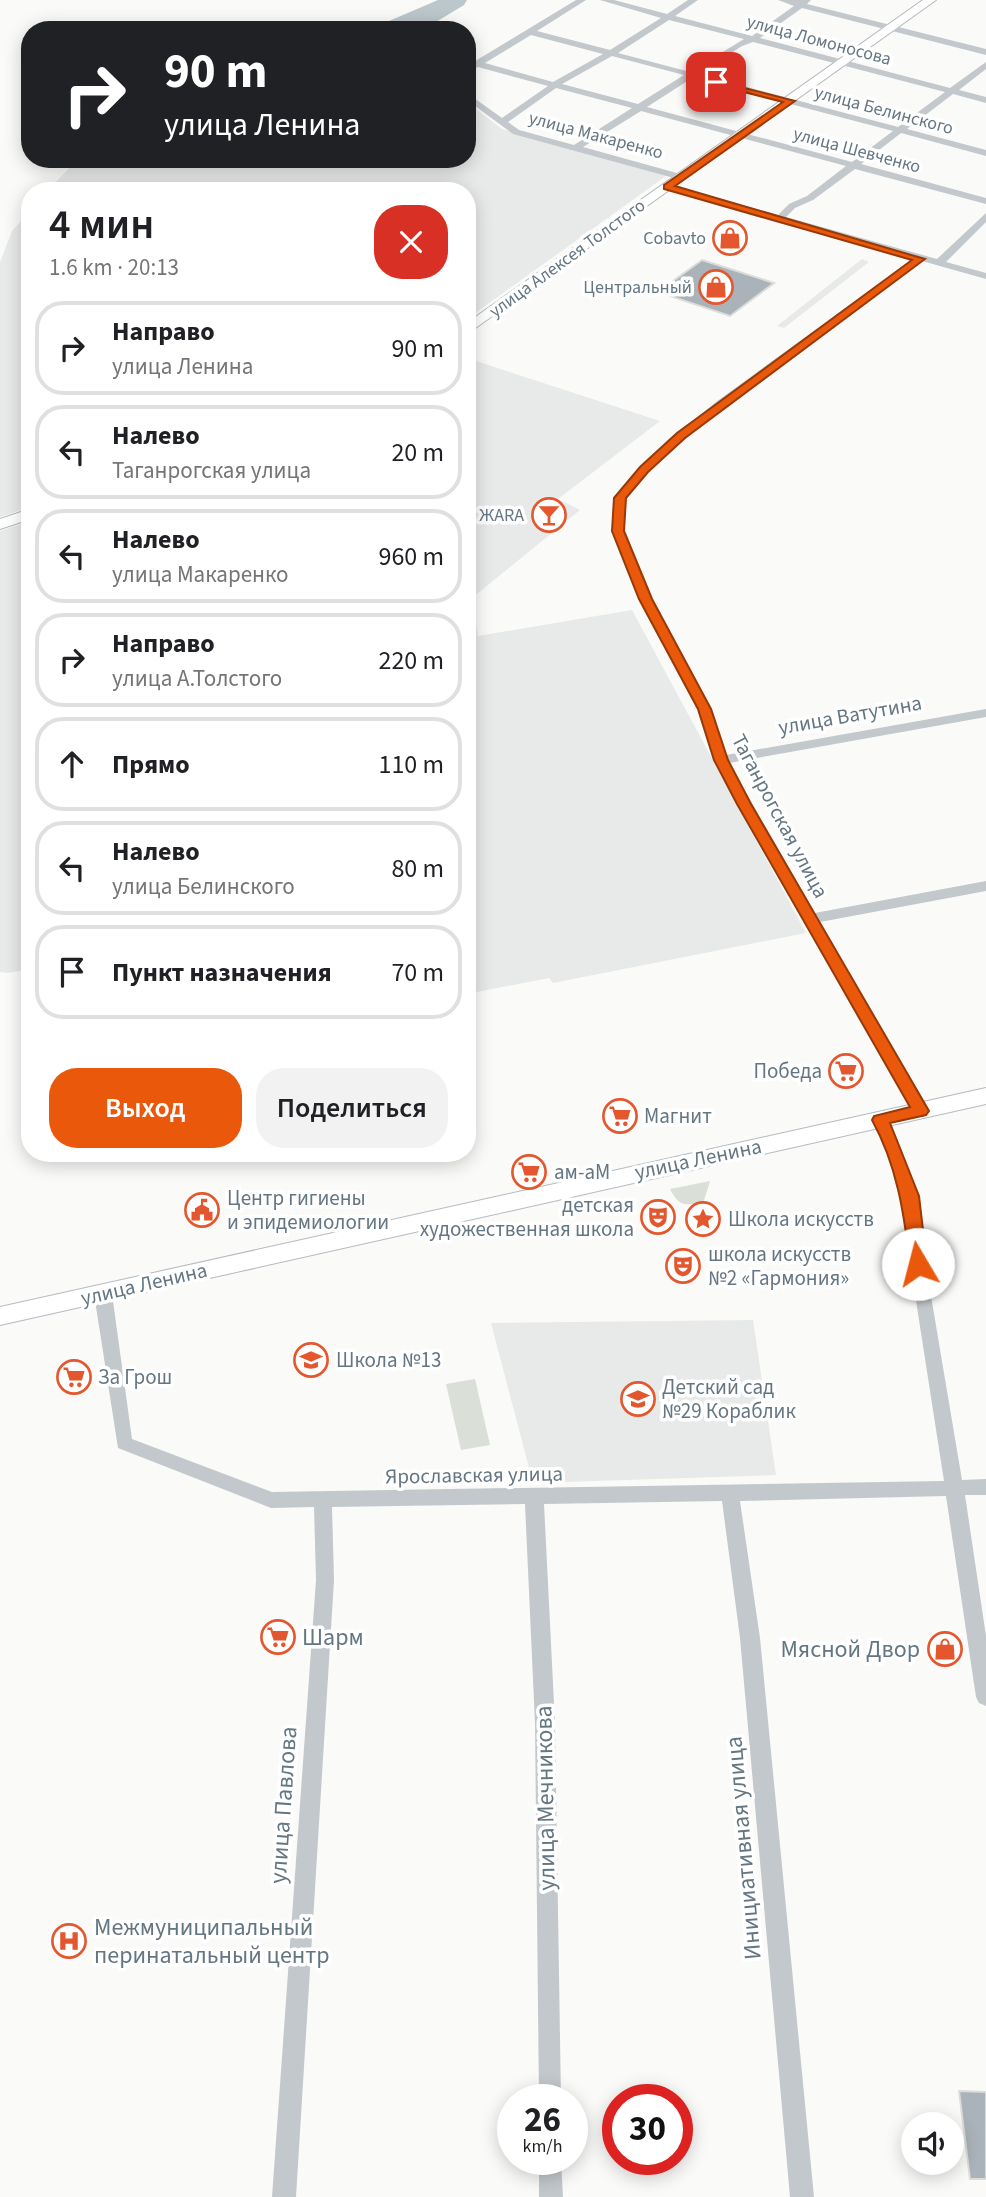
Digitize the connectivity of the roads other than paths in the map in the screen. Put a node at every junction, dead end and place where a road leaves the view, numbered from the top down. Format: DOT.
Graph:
graph roads {
  1 [pos="582,0"];
  2 [pos="604,0"];
  3 [pos="694,0"];
  4 [pos="782,0"];
  5 [pos="930,0"];
  6 [pos="804,2"];
  7 [pos="667,16"];
  8 [pos="891,29"];
  9 [pos="531,32"];
  10 [pos="752,39"];
  11 [pos="986,52"];
  12 [pos="610,54"];
  13 [pos="843,63"];
  14 [pos="478,64"];
  15 [pos="986,65"];
  16 [pos="691,76"];
  17 [pos="554,85"];
  18 [pos="951,91"];
  19 [pos="986,100"];
  20 [pos="790,101"];
  21 [pos="476,103"];
  22 [pos="640,109"];
  23 [pos="502,122"];
  24 [pos="901,130"];
  25 [pos="739,136"];
  26 [pos="576,148"];
  27 [pos="986,153"];
  28 [pos="853,165"];
  29 [pos="681,177"];
  30 [pos="667,187"];
  31 [pos="986,201"];
  32 [pos="986,216"];
  33 [pos="778,220"];
  34 [pos="919,259"];
  35 [pos="939,263"];
  36 [pos="986,276"];
  37 [pos="476,324"];
  38 [pos="21,517"];
  39 [pos="0,524"];
  40 [pos="986,713"];
  41 [pos="721,760"];
  42 [pos="986,886"];
  43 [pos="809,919"];
  44 [pos="986,1096"];
  45 [pos="920,1111"];
  46 [pos="880,1120"];
  47 [pos="103,1294"];
  48 [pos="0,1317"];
  49 [pos="954,1487"];
  50 [pos="986,1487"];
  51 [pos="730,1494"];
  52 [pos="534,1497"];
  53 [pos="323,1501"];
  54 [pos="986,1697"];
  55 [pos="550,2084"];
  56 [pos="550,2175"];
  57 [pos="284,2197"];
  58 [pos="551,2197"];
  59 [pos="802,2197"];
  1 -- 9 [label="street"];
  2 -- 7 [label="street, улица Ломоносова"];
  3 -- 7 [label="street"];
  4 -- 6 [label="street"];
  5 -- 8 [label="street"];
  6 -- 8 [label="street"];
  6 -- 10 [label="street"];
  7 -- 10 [label="street, улица Ломоносова"];
  7 -- 12 [label="street"];
  8 -- 11 [label="street"];
  8 -- 13 [label="street"];
  9 -- 12 [label="street, улица Белинского"];
  9 -- 14 [label="street"];
  10 -- 13 [label="street, улица Ломоносова"];
  10 -- 16 [label="street"];
  12 -- 16 [label="street, улица Белинского"];
  12 -- 17 [label="street"];
  13 -- 18 [label="street, улица Ломоносова"];
  13 -- 20 [label="street"];
  14 -- 17 [label="street, улица Шевченко"];
  15 -- 18 [label="street"];
  16 -- 20 [label="street, улица Белинского"];
  16 -- 22 [label="street"];
  17 -- 22 [label="street, улица Шевченко"];
  17 -- 23 [label="street"];
  18 -- 19 [label="street, улица Ломоносова"];
  18 -- 24 [label="street"];
  20 -- 24 [label="street, улица Белинского"];
  20 -- 25 [label="street"];
  21 -- 23 [label="street, улица Макаренко"];
  22 -- 25 [label="street, улица Шевченко"];
  22 -- 26 [label="street"];
  23 -- 26 [label="street, улица Макаренко"];
  24 -- 27 [label="street, улица Белинского"];
  24 -- 28 [label="street"];
  25 -- 28 [label="street, улица Шевченко"];
  25 -- 29 [label="street, улица Алексея Толстого"];
  26 -- 29 [label="street, улица Макаренко"];
  28 -- 31 [label="street, улица Шевченко"];
  28 -- 33 [label="street"];
  29 -- 30 [label="street, улица Алексея Толстого"];
  30 -- 33 [label="street, улица Макаренко"];
  30 -- 37 [label="street, улица Алексея Толстого"];
  32 -- 35 [label="street"];
  33 -- 34 [label="street, улица Макаренко"];
  34 -- 35 [label="street, улица Макаренко"];
  34 -- 41 [label="street, Таганрогская улица"];
  35 -- 36 [label="street, улица Макаренко"];
  38 -- 39 [label="street"];
  40 -- 41 [label="street, улица Ватутина"];
  41 -- 43 [label="street, Таганрогская улица"];
  42 -- 43 [label="street"];
  43 -- 45 [label="street, Таганрогская улица"];
  44 -- 45 [label="street, улица Ленина"];
  45 -- 46 [label="street, улица Ленина"];
  46 -- 47 [label="street, улица Ленина"];
  46 -- 49 [label="street"];
  47 -- 48 [label="street, улица Ленина"];
  47 -- 53 [label="street, Ярославская улица"];
  49 -- 50 [label="street, Ярославская улица"];
  49 -- 51 [label="street, Ярославская улица"];
  49 -- 54 [label="street"];
  51 -- 52 [label="street, Ярославская улица"];
  51 -- 59 [label="street, Инициативная улица"];
  52 -- 53 [label="street, Ярославская улица"];
  52 -- 55 [label="street, улица Мечникова"];
  53 -- 57 [label="street, улица Павлова"];
  56 -- 58 [label="street"];
}
